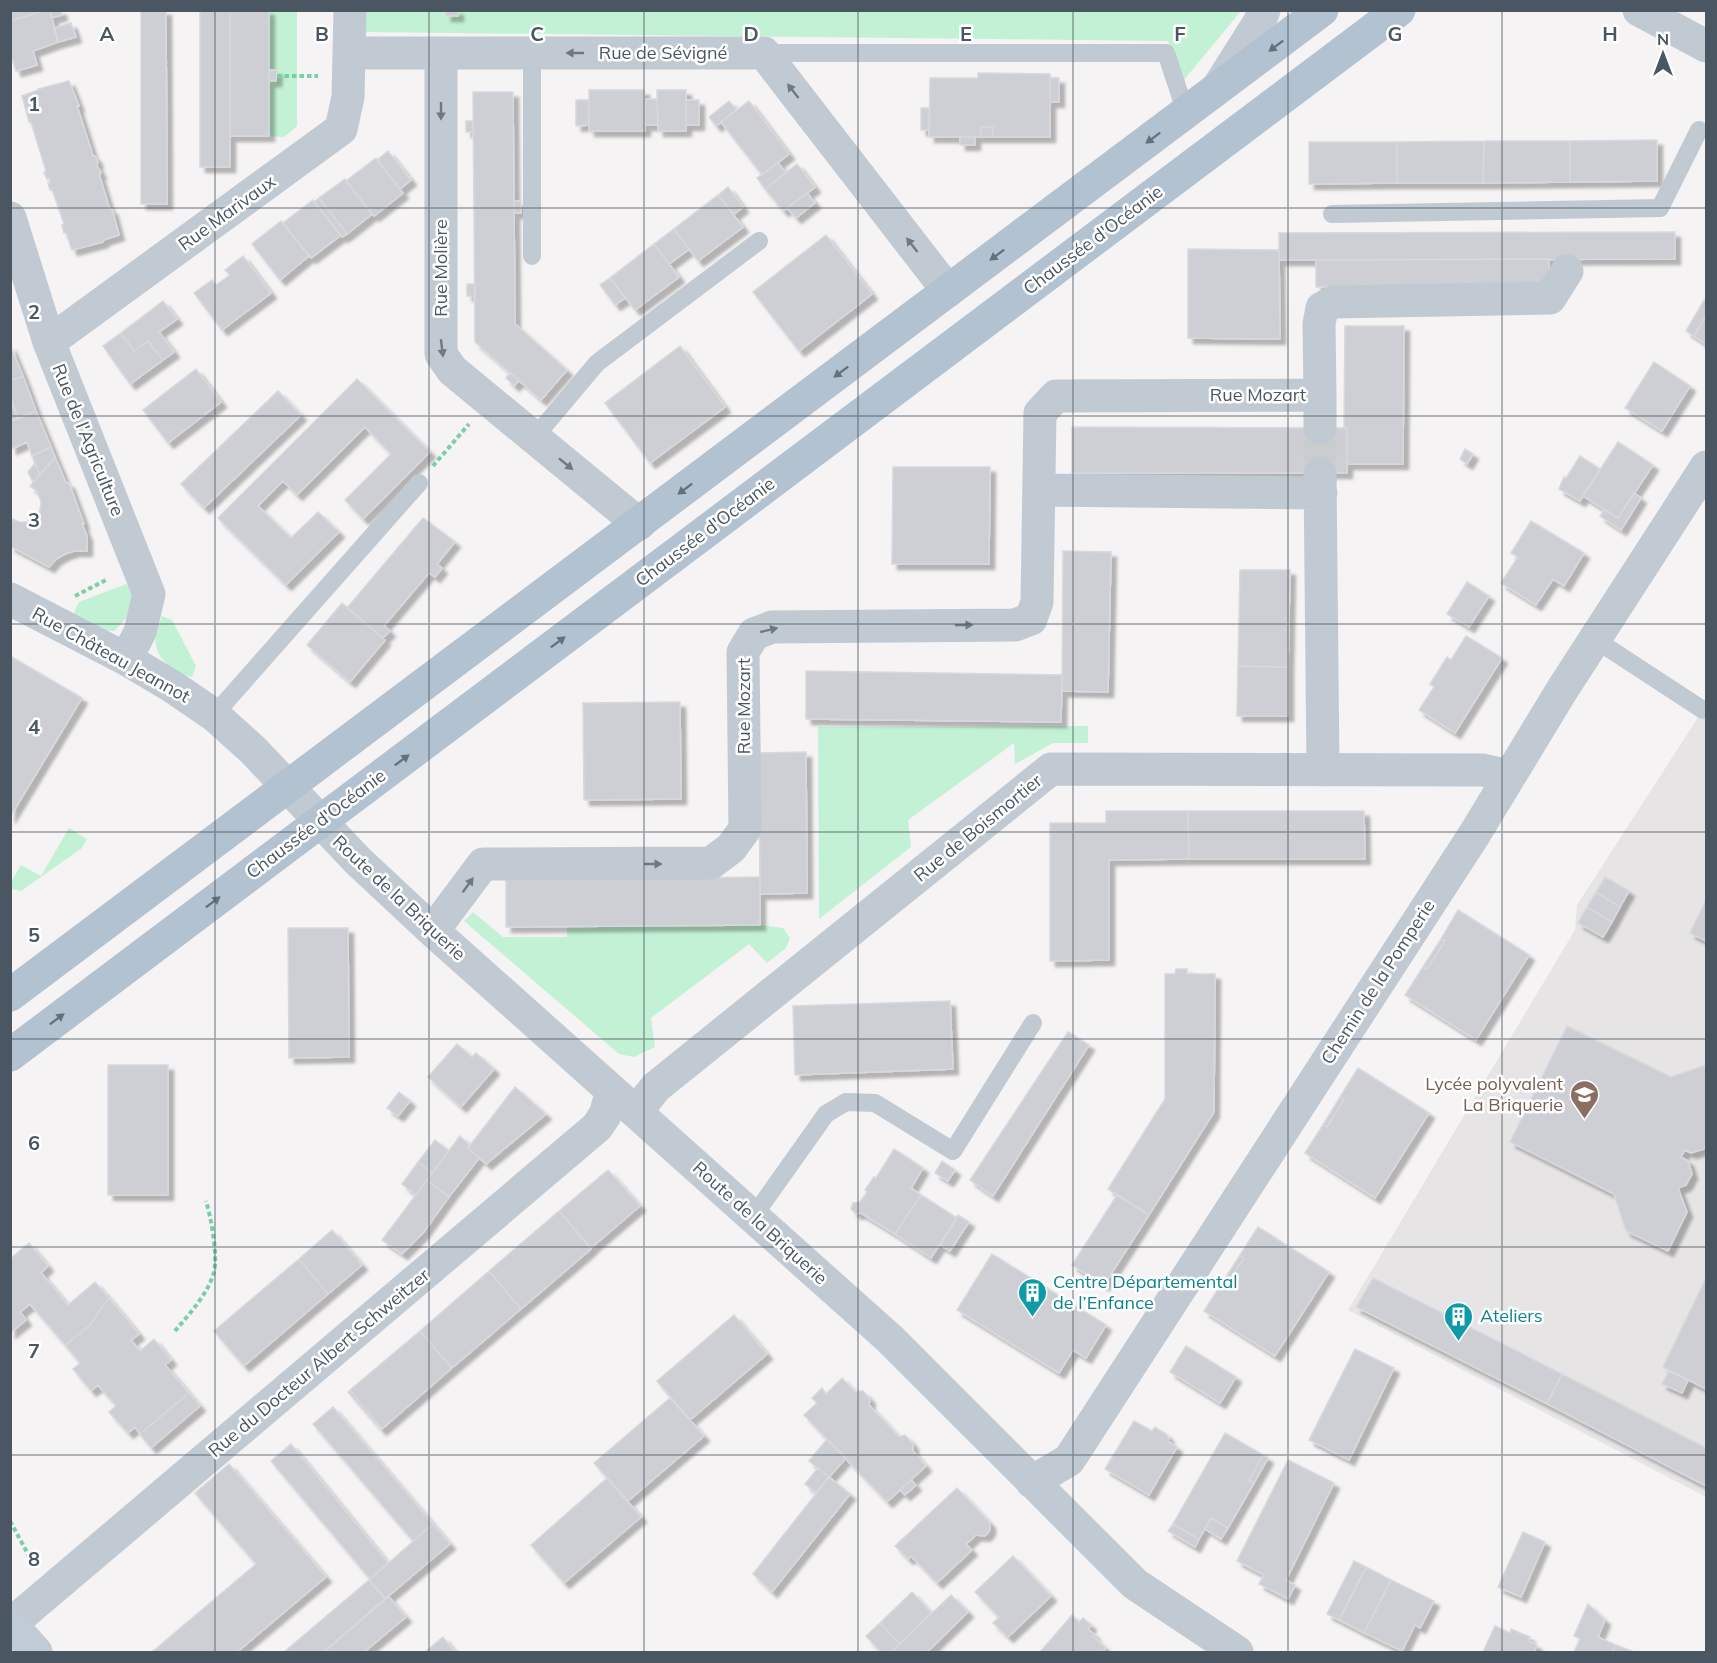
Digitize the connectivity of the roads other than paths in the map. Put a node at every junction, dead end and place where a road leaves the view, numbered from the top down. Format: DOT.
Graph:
graph roads {
  1 [pos="350,10"];
  2 [pos="1264,10"];
  3 [pos="1322,10"];
  4 [pos="1399,10"];
  5 [pos="1639,10"];
  6 [pos="1707,46"];
  7 [pos="350,53"];
  8 [pos="441,53"];
  9 [pos="532,53"];
  10 [pos="764,53"];
  11 [pos="1216,90"];
  12 [pos="1186,113"];
  13 [pos="1699,130"];
  14 [pos="1332,214"];
  15 [pos="10,218"];
  16 [pos="759,241"];
  17 [pos="532,256"];
  18 [pos="1567,270"];
  19 [pos="948,291"];
  20 [pos="50,342"];
  21 [pos="1320,395"];
  22 [pos="1320,428"];
  23 [pos="534,438"];
  24 [pos="1707,467"];
  25 [pos="419,483"];
  26 [pos="1039,490"];
  27 [pos="639,524"];
  28 [pos="10,599"];
  29 [pos="1596,640"];
  30 [pos="126,659"];
  31 [pos="1703,710"];
  32 [pos="214,715"];
  33 [pos="1323,770"];
  34 [pos="1509,776"];
  35 [pos="287,787"];
  36 [pos="320,822"];
  37 [pos="433,931"];
  38 [pos="10,995"];
  39 [pos="1033,1023"];
  40 [pos="10,1054"];
  41 [pos="624,1102"];
  42 [pos="753,1217"];
  43 [pos="1032,1482"];
  44 [pos="20,1637"];
  45 [pos="1237,1653"];
  1 -- 7 [label="street"];
  2 -- 11 [label="street"];
  3 -- 11 [label="main road, one-way"];
  36 -- 4 [label="main road, Chaussée d'Océanie, one-way"];
  5 -- 6 [label="street"];
  7 -- 8 [label="street"];
  7 -- 20 [label="street, Rue Marivaux"];
  8 -- 9 [label="street, Rue de Sévigné"];
  8 -- 23 [label="street, Rue Molière, one-way"];
  10 -- 9 [label="street, Rue de Sévigné, one-way"];
  9 -- 17 [label="lane"];
  10 -- 12 [label="lane"];
  19 -- 10 [label="street, one-way"];
  11 -- 12 [label="main road"];
  12 -- 19 [label="main road, one-way"];
  13 -- 14 [label="lane"];
  15 -- 20 [label="street, Rue de l'Agriculture"];
  16 -- 23 [label="lane"];
  18 -- 21 [label="street, Rue Mozart"];
  19 -- 27 [label="main road, one-way"];
  20 -- 30 [label="street, Rue de l'Agriculture"];
  21 -- 22 [label="street"];
  21 -- 26 [label="street, Rue Mozart"];
  23 -- 27 [label="street, Rue Molière, one-way"];
  24 -- 29 [label="street, Chemin de la Pomperie"];
  25 -- 32 [label="lane"];
  26 -- 33 [label="street"];
  37 -- 26 [label="street, Rue Mozart, one-way"];
  27 -- 35 [label="main road"];
  28 -- 30 [label="street, Rue Château Jeannot"];
  29 -- 31 [label="lane"];
  29 -- 34 [label="street, Chemin de la Pomperie"];
  30 -- 32 [label="street, Rue Château Jeannot"];
  32 -- 35 [label="street, Rue Château Jeannot"];
  33 -- 34 [label="street, Rue de Boismortier"];
  33 -- 41 [label="street, Rue de Boismortier"];
  34 -- 43 [label="street, Chemin de la Pomperie"];
  35 -- 36 [label="street, Route de la Briquerie"];
  35 -- 38 [label="main road"];
  36 -- 37 [label="street, Route de la Briquerie"];
  40 -- 36 [label="main road, Chaussée d'Océanie, one-way"];
  37 -- 41 [label="street, Route de la Briquerie"];
  39 -- 42 [label="lane"];
  41 -- 42 [label="street, Route de la Briquerie"];
  41 -- 44 [label="street, Rue du Docteur Albert Schweitzer"];
  42 -- 43 [label="street, Route de la Briquerie"];
  43 -- 45 [label="street, Route de la Briquerie"];
}
